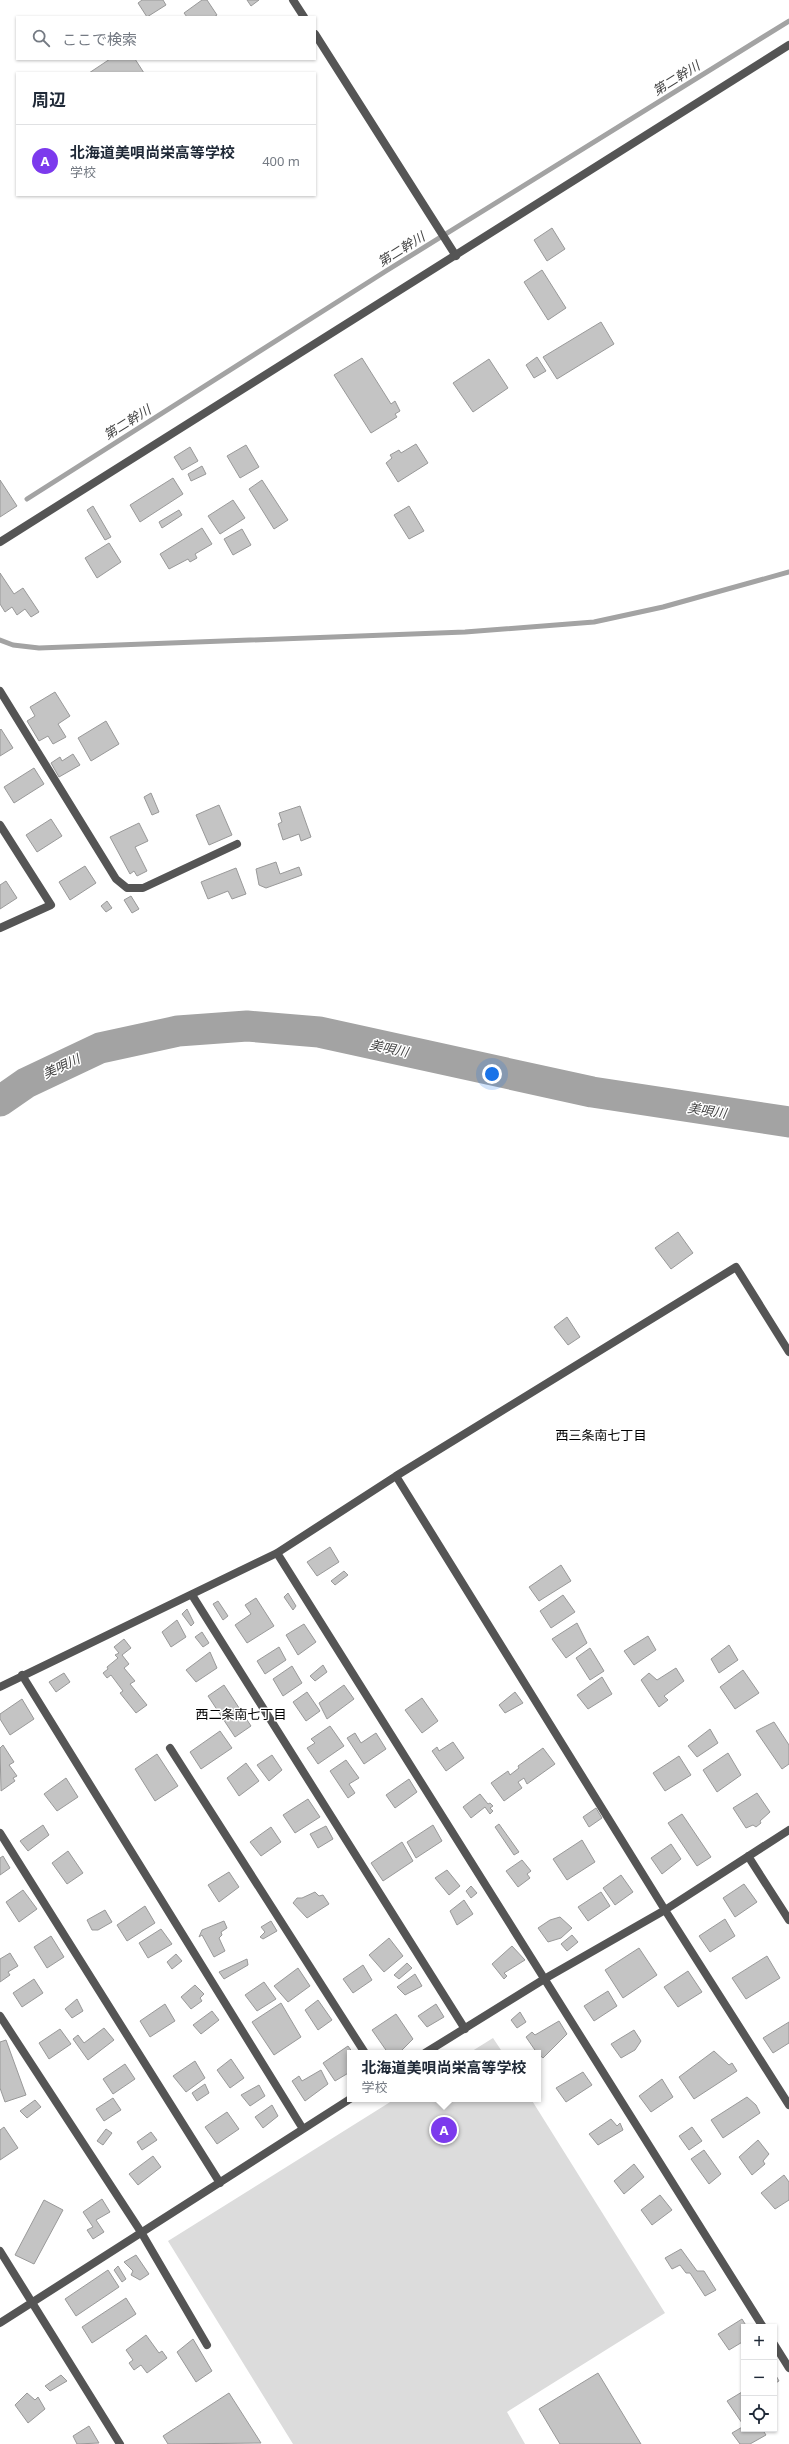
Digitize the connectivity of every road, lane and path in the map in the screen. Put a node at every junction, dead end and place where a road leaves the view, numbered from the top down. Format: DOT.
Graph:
graph roads {
  1 [pos="293,0"];
  2 [pos="303,16"];
  3 [pos="316,36"];
  4 [pos="789,46"];
  5 [pos="456,256"];
  6 [pos="0,542"];
  7 [pos="0,691"];
  8 [pos="0,825"];
  9 [pos="237,844"];
  10 [pos="0,928"];
  11 [pos="789,1352"];
  12 [pos="396,1476"];
  13 [pos="277,1553"];
  14 [pos="192,1595"];
  15 [pos="22,1676"];
  16 [pos="0,1687"];
  17 [pos="170,1748"];
  18 [pos="789,1830"];
  19 [pos="0,1833"];
  20 [pos="748,1856"];
  21 [pos="665,1910"];
  22 [pos="789,1920"];
  23 [pos="546,1978"];
  24 [pos="0,2016"];
  25 [pos="466,2029"];
  26 [pos="364,2050"];
  27 [pos="430,2050"];
  28 [pos="347,2101"];
  29 [pos="789,2105"];
  30 [pos="303,2129"];
  31 [pos="220,2183"];
  32 [pos="141,2232"];
  33 [pos="0,2251"];
  34 [pos="32,2301"];
  35 [pos="0,2323"];
  36 [pos="761,2324"];
  37 [pos="207,2345"];
  38 [pos="777,2349"];
  39 [pos="789,2368"];
  40 [pos="120,2444"];
  1 -- 2 [label="street"];
  3 -- 5 [label="street"];
  4 -- 5 [label="street"];
  5 -- 6 [label="street"];
  7 -- 9 [label="street"];
  8 -- 10 [label="street"];
  11 -- 12 [label="street"];
  12 -- 13 [label="street"];
  12 -- 21 [label="street"];
  13 -- 14 [label="street"];
  13 -- 23 [label="street"];
  14 -- 15 [label="street"];
  14 -- 25 [label="street"];
  15 -- 16 [label="street"];
  15 -- 30 [label="street"];
  17 -- 26 [label="street"];
  18 -- 20 [label="street"];
  19 -- 31 [label="street"];
  20 -- 21 [label="street"];
  20 -- 22 [label="street"];
  21 -- 23 [label="street"];
  21 -- 29 [label="street"];
  23 -- 25 [label="street"];
  23 -- 36 [label="street"];
  24 -- 32 [label="street"];
  25 -- 27 [label="street"];
  28 -- 30 [label="street"];
  30 -- 31 [label="street"];
  31 -- 32 [label="street"];
  32 -- 34 [label="street"];
  32 -- 37 [label="street"];
  33 -- 34 [label="street"];
  34 -- 35 [label="street"];
  34 -- 40 [label="street"];
  38 -- 39 [label="street"];
}
